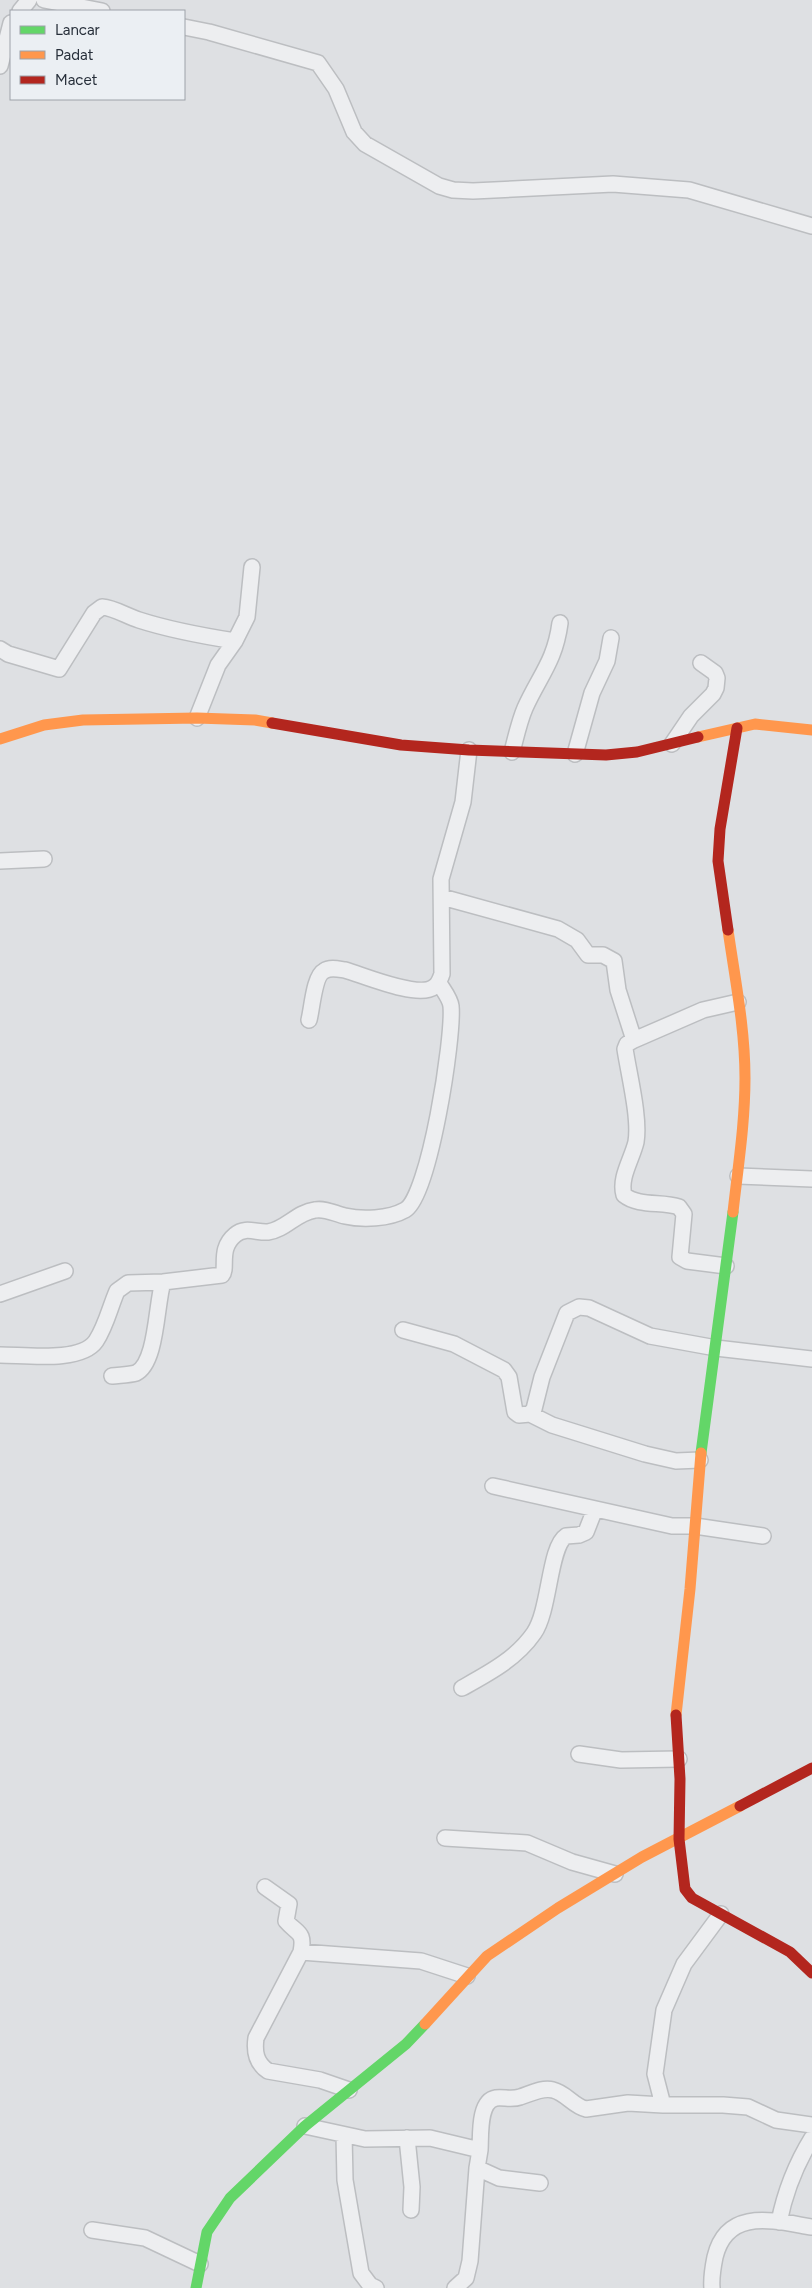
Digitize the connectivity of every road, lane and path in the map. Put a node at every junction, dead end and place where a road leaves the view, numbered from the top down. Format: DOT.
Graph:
graph roads {
  1 [pos="29,0"];
  2 [pos="44,0"];
  3 [pos="21,10"];
  4 [pos="97,10"];
  5 [pos="10,27"];
  6 [pos="185,27"];
  7 [pos="0,66"];
  8 [pos="812,226"];
  9 [pos="252,567"];
  10 [pos="560,623"];
  11 [pos="612,638"];
  12 [pos="235,641"];
  13 [pos="0,649"];
  14 [pos="702,663"];
  15 [pos="197,718"];
  16 [pos="736,728"];
  17 [pos="812,730"];
  18 [pos="0,739"];
  19 [pos="672,744"];
  20 [pos="468,750"];
  21 [pos="512,752"];
  22 [pos="575,754"];
  23 [pos="44,859"];
  24 [pos="0,861"];
  25 [pos="442,897"];
  26 [pos="439,983"];
  27 [pos="738,1002"];
  28 [pos="309,1020"];
  29 [pos="634,1040"];
  30 [pos="738,1176"];
  31 [pos="812,1179"];
  32 [pos="726,1266"];
  33 [pos="65,1271"];
  34 [pos="163,1282"];
  35 [pos="0,1294"];
  36 [pos="403,1330"];
  37 [pos="716,1348"];
  38 [pos="0,1355"];
  39 [pos="812,1359"];
  40 [pos="112,1376"];
  41 [pos="530,1414"];
  42 [pos="700,1460"];
  43 [pos="493,1486"];
  44 [pos="595,1509"];
  45 [pos="695,1526"];
  46 [pos="763,1536"];
  47 [pos="462,1688"];
  48 [pos="579,1754"];
  49 [pos="679,1758"];
  50 [pos="812,1768"];
  51 [pos="445,1838"];
  52 [pos="679,1839"];
  53 [pos="614,1874"];
  54 [pos="264,1887"];
  55 [pos="721,1914"];
  56 [pos="301,1952"];
  57 [pos="812,1973"];
  58 [pos="467,1976"];
  59 [pos="349,2090"];
  60 [pos="663,2105"];
  61 [pos="812,2125"];
  62 [pos="305,2126"];
  63 [pos="344,2134"];
  64 [pos="408,2138"];
  65 [pos="812,2138"];
  66 [pos="480,2150"];
  67 [pos="477,2168"];
  68 [pos="540,2183"];
  69 [pos="411,2210"];
  70 [pos="779,2222"];
  71 [pos="812,2227"];
  72 [pos="92,2230"];
  73 [pos="200,2264"];
  74 [pos="196,2288"];
  75 [pos="376,2288"];
  76 [pos="455,2288"];
  77 [pos="712,2288"];
  1 -- 3 [label="street"];
  2 -- 4 [label="street"];
  5 -- 7 [label="street"];
  6 -- 8 [label="street"];
  9 -- 12 [label="street"];
  10 -- 21 [label="street"];
  11 -- 22 [label="street"];
  12 -- 13 [label="street"];
  12 -- 15 [label="street"];
  14 -- 19 [label="street"];
  15 -- 18 [label="street"];
  15 -- 20 [label="street"];
  16 -- 17 [label="street"];
  16 -- 19 [label="street"];
  16 -- 27 [label="street"];
  19 -- 22 [label="street"];
  20 -- 21 [label="street"];
  20 -- 25 [label="street"];
  21 -- 22 [label="street"];
  23 -- 24 [label="street"];
  25 -- 26 [label="street"];
  25 -- 29 [label="street"];
  26 -- 28 [label="street"];
  26 -- 34 [label="street"];
  27 -- 29 [label="street"];
  27 -- 30 [label="street"];
  29 -- 32 [label="street"];
  30 -- 31 [label="street"];
  30 -- 32 [label="street"];
  32 -- 37 [label="street"];
  33 -- 35 [label="street"];
  34 -- 38 [label="street"];
  34 -- 40 [label="street"];
  36 -- 41 [label="street"];
  37 -- 39 [label="street"];
  37 -- 41 [label="street"];
  37 -- 42 [label="street"];
  41 -- 42 [label="street"];
  42 -- 45 [label="street"];
  43 -- 44 [label="street"];
  44 -- 45 [label="street"];
  44 -- 47 [label="street"];
  45 -- 46 [label="street"];
  45 -- 49 [label="street"];
  48 -- 49 [label="street"];
  49 -- 52 [label="street"];
  50 -- 52 [label="street"];
  51 -- 53 [label="street"];
  52 -- 53 [label="street"];
  52 -- 55 [label="street"];
  53 -- 58 [label="street"];
  54 -- 56 [label="street"];
  55 -- 57 [label="street"];
  55 -- 60 [label="street"];
  56 -- 58 [label="street"];
  56 -- 59 [label="street"];
  58 -- 59 [label="street"];
  59 -- 62 [label="street"];
  60 -- 61 [label="street"];
  60 -- 66 [label="street"];
  62 -- 63 [label="street"];
  62 -- 73 [label="street"];
  63 -- 64 [label="street"];
  63 -- 75 [label="street"];
  64 -- 66 [label="street"];
  64 -- 69 [label="street"];
  65 -- 70 [label="street"];
  66 -- 67 [label="street"];
  67 -- 68 [label="street"];
  67 -- 76 [label="street"];
  70 -- 71 [label="street"];
  70 -- 77 [label="street"];
  72 -- 73 [label="street"];
  73 -- 74 [label="street"];
}
